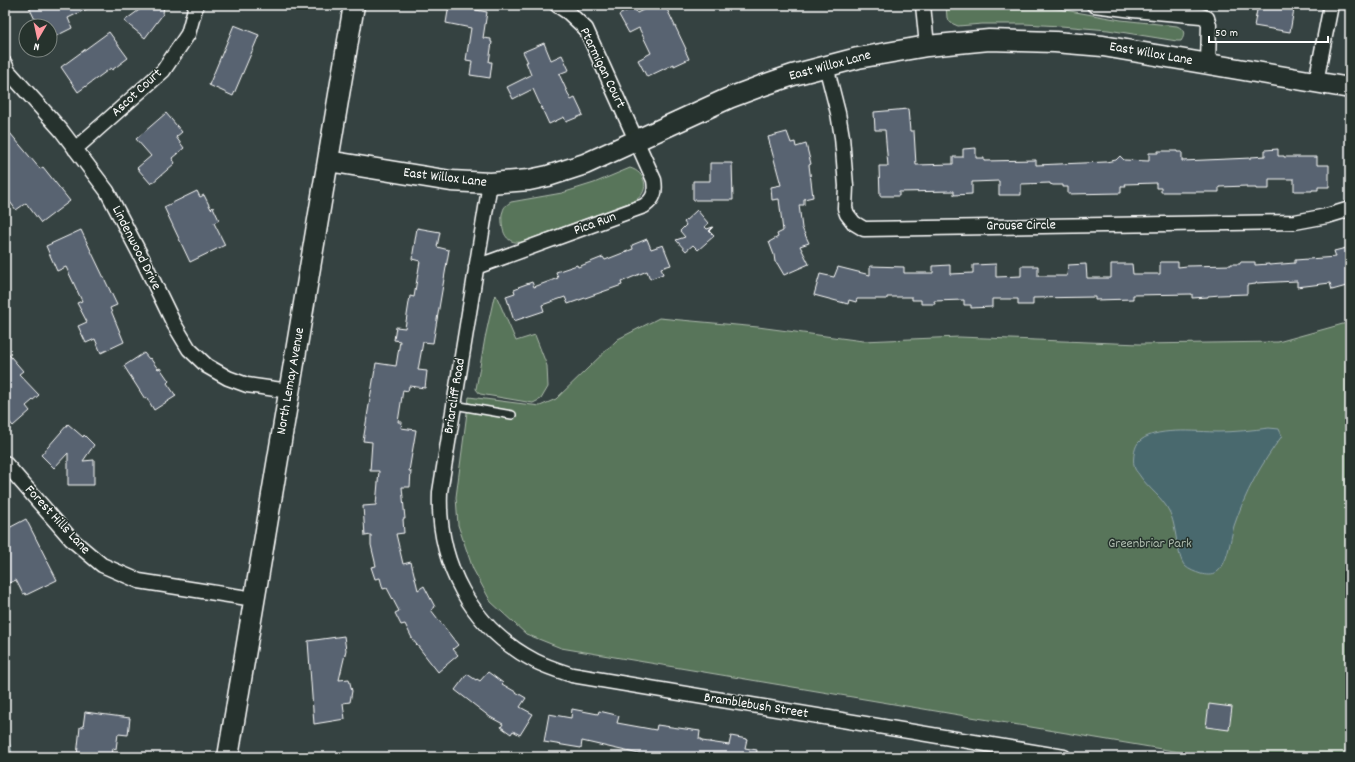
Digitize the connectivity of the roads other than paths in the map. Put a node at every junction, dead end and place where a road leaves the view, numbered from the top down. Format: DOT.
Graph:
graph roads {
  1 [pos="196,5"];
  2 [pos="354,5"];
  3 [pos="557,5"];
  4 [pos="923,5"];
  5 [pos="1094,5"];
  6 [pos="1331,5"];
  7 [pos="927,46"];
  8 [pos="5,64"];
  9 [pos="1208,64"];
  10 [pos="826,66"];
  11 [pos="1316,82"];
  12 [pos="1350,88"];
  13 [pos="636,140"];
  14 [pos="75,149"];
  15 [pos="328,161"];
  16 [pos="490,184"];
  17 [pos="1350,209"];
  18 [pos="476,266"];
  19 [pos="289,392"];
  20 [pos="454,404"];
  21 [pos="512,415"];
  22 [pos="5,463"];
  23 [pos="254,599"];
  24 [pos="470,604"];
  25 [pos="228,757"];
  26 [pos="1064,757"];
  1 -- 14 [label="street, Ascot Court"];
  2 -- 15 [label="main road, North Lemay Avenue"];
  3 -- 13 [label="street, Ptarmigan Court"];
  4 -- 7 [label="street"];
  5 -- 9 [label="street"];
  6 -- 11 [label="street"];
  7 -- 9 [label="main road, East Willox Lane"];
  7 -- 10 [label="main road, East Willox Lane"];
  8 -- 14 [label="street, Lindenwood Drive"];
  9 -- 11 [label="main road, East Willox Lane"];
  10 -- 13 [label="main road, East Willox Lane"];
  10 -- 17 [label="street, Grouse Circle"];
  11 -- 12 [label="main road, East Willox Lane"];
  13 -- 16 [label="main road, East Willox Lane"];
  13 -- 18 [label="street, Pica Run"];
  14 -- 19 [label="street, Lindenwood Drive"];
  15 -- 16 [label="main road, East Willox Lane"];
  15 -- 19 [label="main road, North Lemay Avenue"];
  16 -- 18 [label="street, Briarcliff Road"];
  18 -- 20 [label="street, Briarcliff Road"];
  19 -- 23 [label="main road, North Lemay Avenue"];
  20 -- 21 [label="lane"];
  20 -- 24 [label="street, Briarcliff Road"];
  22 -- 23 [label="street, Forest Hills Lane"];
  23 -- 25 [label="main road, North Lemay Avenue"];
  24 -- 26 [label="street, Bramblebush Street"];
}
